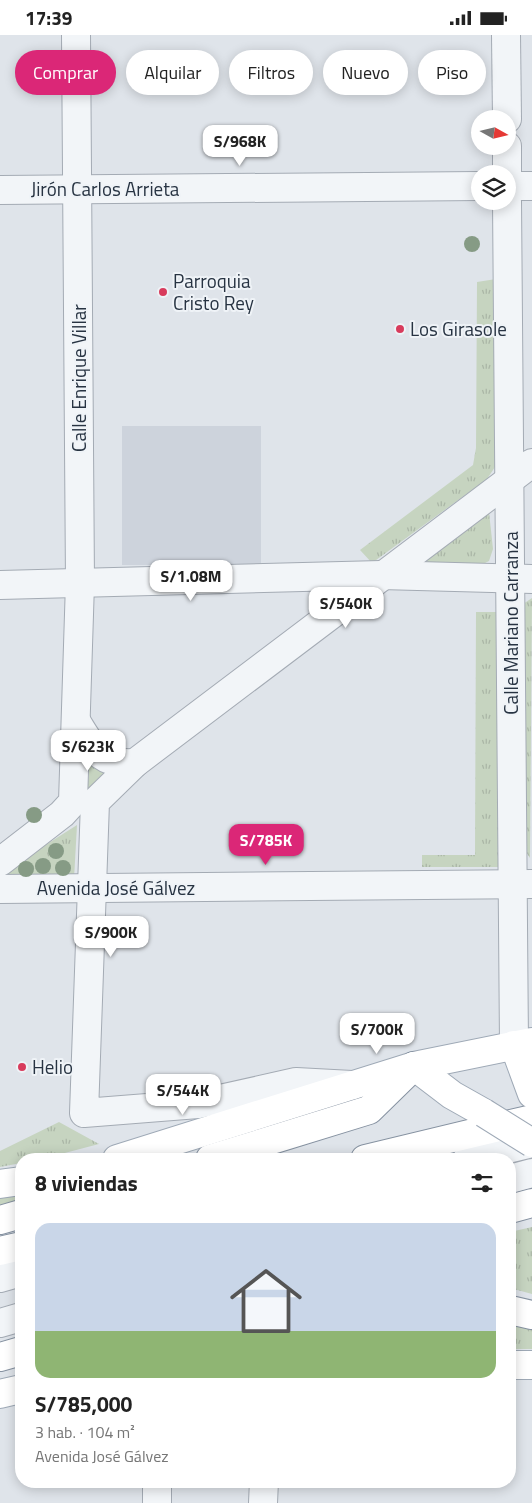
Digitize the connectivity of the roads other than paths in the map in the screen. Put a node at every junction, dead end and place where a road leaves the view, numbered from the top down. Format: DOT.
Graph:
graph roads {
  1 [pos="76,35"];
  2 [pos="506,35"];
  3 [pos="507,110"];
  4 [pos="471,186"];
  5 [pos="516,186"];
  6 [pos="532,186"];
  7 [pos="78,189"];
  8 [pos="0,190"];
  9 [pos="507,210"];
  10 [pos="532,463"];
  11 [pos="509,480"];
  12 [pos="381,575"];
  13 [pos="521,578"];
  14 [pos="80,583"];
  15 [pos="0,585"];
  16 [pos="76,721"];
  17 [pos="135,763"];
  18 [pos="84,802"];
  19 [pos="0,862"];
  20 [pos="522,884"];
  21 [pos="0,889"];
  22 [pos="92,889"];
  23 [pos="523,1043"];
  24 [pos="414,1066"];
  25 [pos="353,1085"];
  26 [pos="530,1090"];
  27 [pos="532,1119"];
  28 [pos="532,1143"];
  29 [pos="136,1153"];
  30 [pos="230,1153"];
  31 [pos="390,1153"];
  32 [pos="491,1153"];
  33 [pos="532,1173"];
  34 [pos="516,1177"];
  35 [pos="15,1182"];
  36 [pos="0,1184"];
  37 [pos="532,1203"];
  38 [pos="516,1207"];
  39 [pos="15,1216"];
  40 [pos="0,1220"];
  41 [pos="15,1247"];
  42 [pos="0,1251"];
  43 [pos="15,1274"];
  44 [pos="0,1278"];
  45 [pos="516,1311"];
  46 [pos="532,1315"];
  47 [pos="15,1319"];
  48 [pos="0,1323"];
  49 [pos="15,1353"];
  50 [pos="0,1357"];
  51 [pos="516,1365"];
  52 [pos="532,1365"];
  53 [pos="15,1390"];
  54 [pos="0,1394"];
  55 [pos="158,1488"];
  56 [pos="264,1488"];
  57 [pos="157,1503"];
  58 [pos="263,1503"];
  1 -- 7 [label="street, Calle Enrique Villar"];
  2 -- 3 [label="street"];
  4 -- 7 [label="street, Jirón Carlos Arrieta"];
  5 -- 6 [label="street"];
  7 -- 8 [label="street, Jirón Carlos Arrieta"];
  7 -- 14 [label="street, Calle Enrique Villar"];
  9 -- 11 [label="street, Calle Mariano Carranza"];
  10 -- 11 [label="street"];
  11 -- 12 [label="street"];
  11 -- 13 [label="street, Calle Mariano Carranza"];
  12 -- 13 [label="street"];
  12 -- 14 [label="street"];
  12 -- 17 [label="street"];
  13 -- 20 [label="street, Calle Mariano Carranza"];
  14 -- 15 [label="street"];
  14 -- 16 [label="street, Calle Enrique Villar"];
  16 -- 17 [label="street"];
  16 -- 18 [label="street, Calle Enrique Villar"];
  17 -- 18 [label="street"];
  18 -- 19 [label="street"];
  18 -- 22 [label="street, Calle Enrique Villar"];
  20 -- 22 [label="street, Avenida José Gálvez"];
  20 -- 23 [label="street, Calle Mariano Carranza"];
  21 -- 22 [label="street, Avenida José Gálvez"];
  22 -- 25 [label="street, Calle Enrique Villar"];
  23 -- 24 [label="main road"];
  23 -- 26 [label="main road"];
  24 -- 25 [label="main road"];
  24 -- 28 [label="main road, bridge"];
  24 -- 30 [label="main road"];
  25 -- 29 [label="main road"];
  27 -- 31 [label="main road"];
  28 -- 32 [label="street"];
  33 -- 34 [label="street"];
  35 -- 36 [label="main road"];
  37 -- 38 [label="main road"];
  39 -- 40 [label="main road"];
  41 -- 42 [label="main road"];
  43 -- 44 [label="street"];
  45 -- 46 [label="main road"];
  47 -- 48 [label="street"];
  49 -- 50 [label="main road"];
  51 -- 52 [label="main road"];
  53 -- 54 [label="main road"];
  55 -- 57 [label="street"];
  56 -- 58 [label="street"];
}
